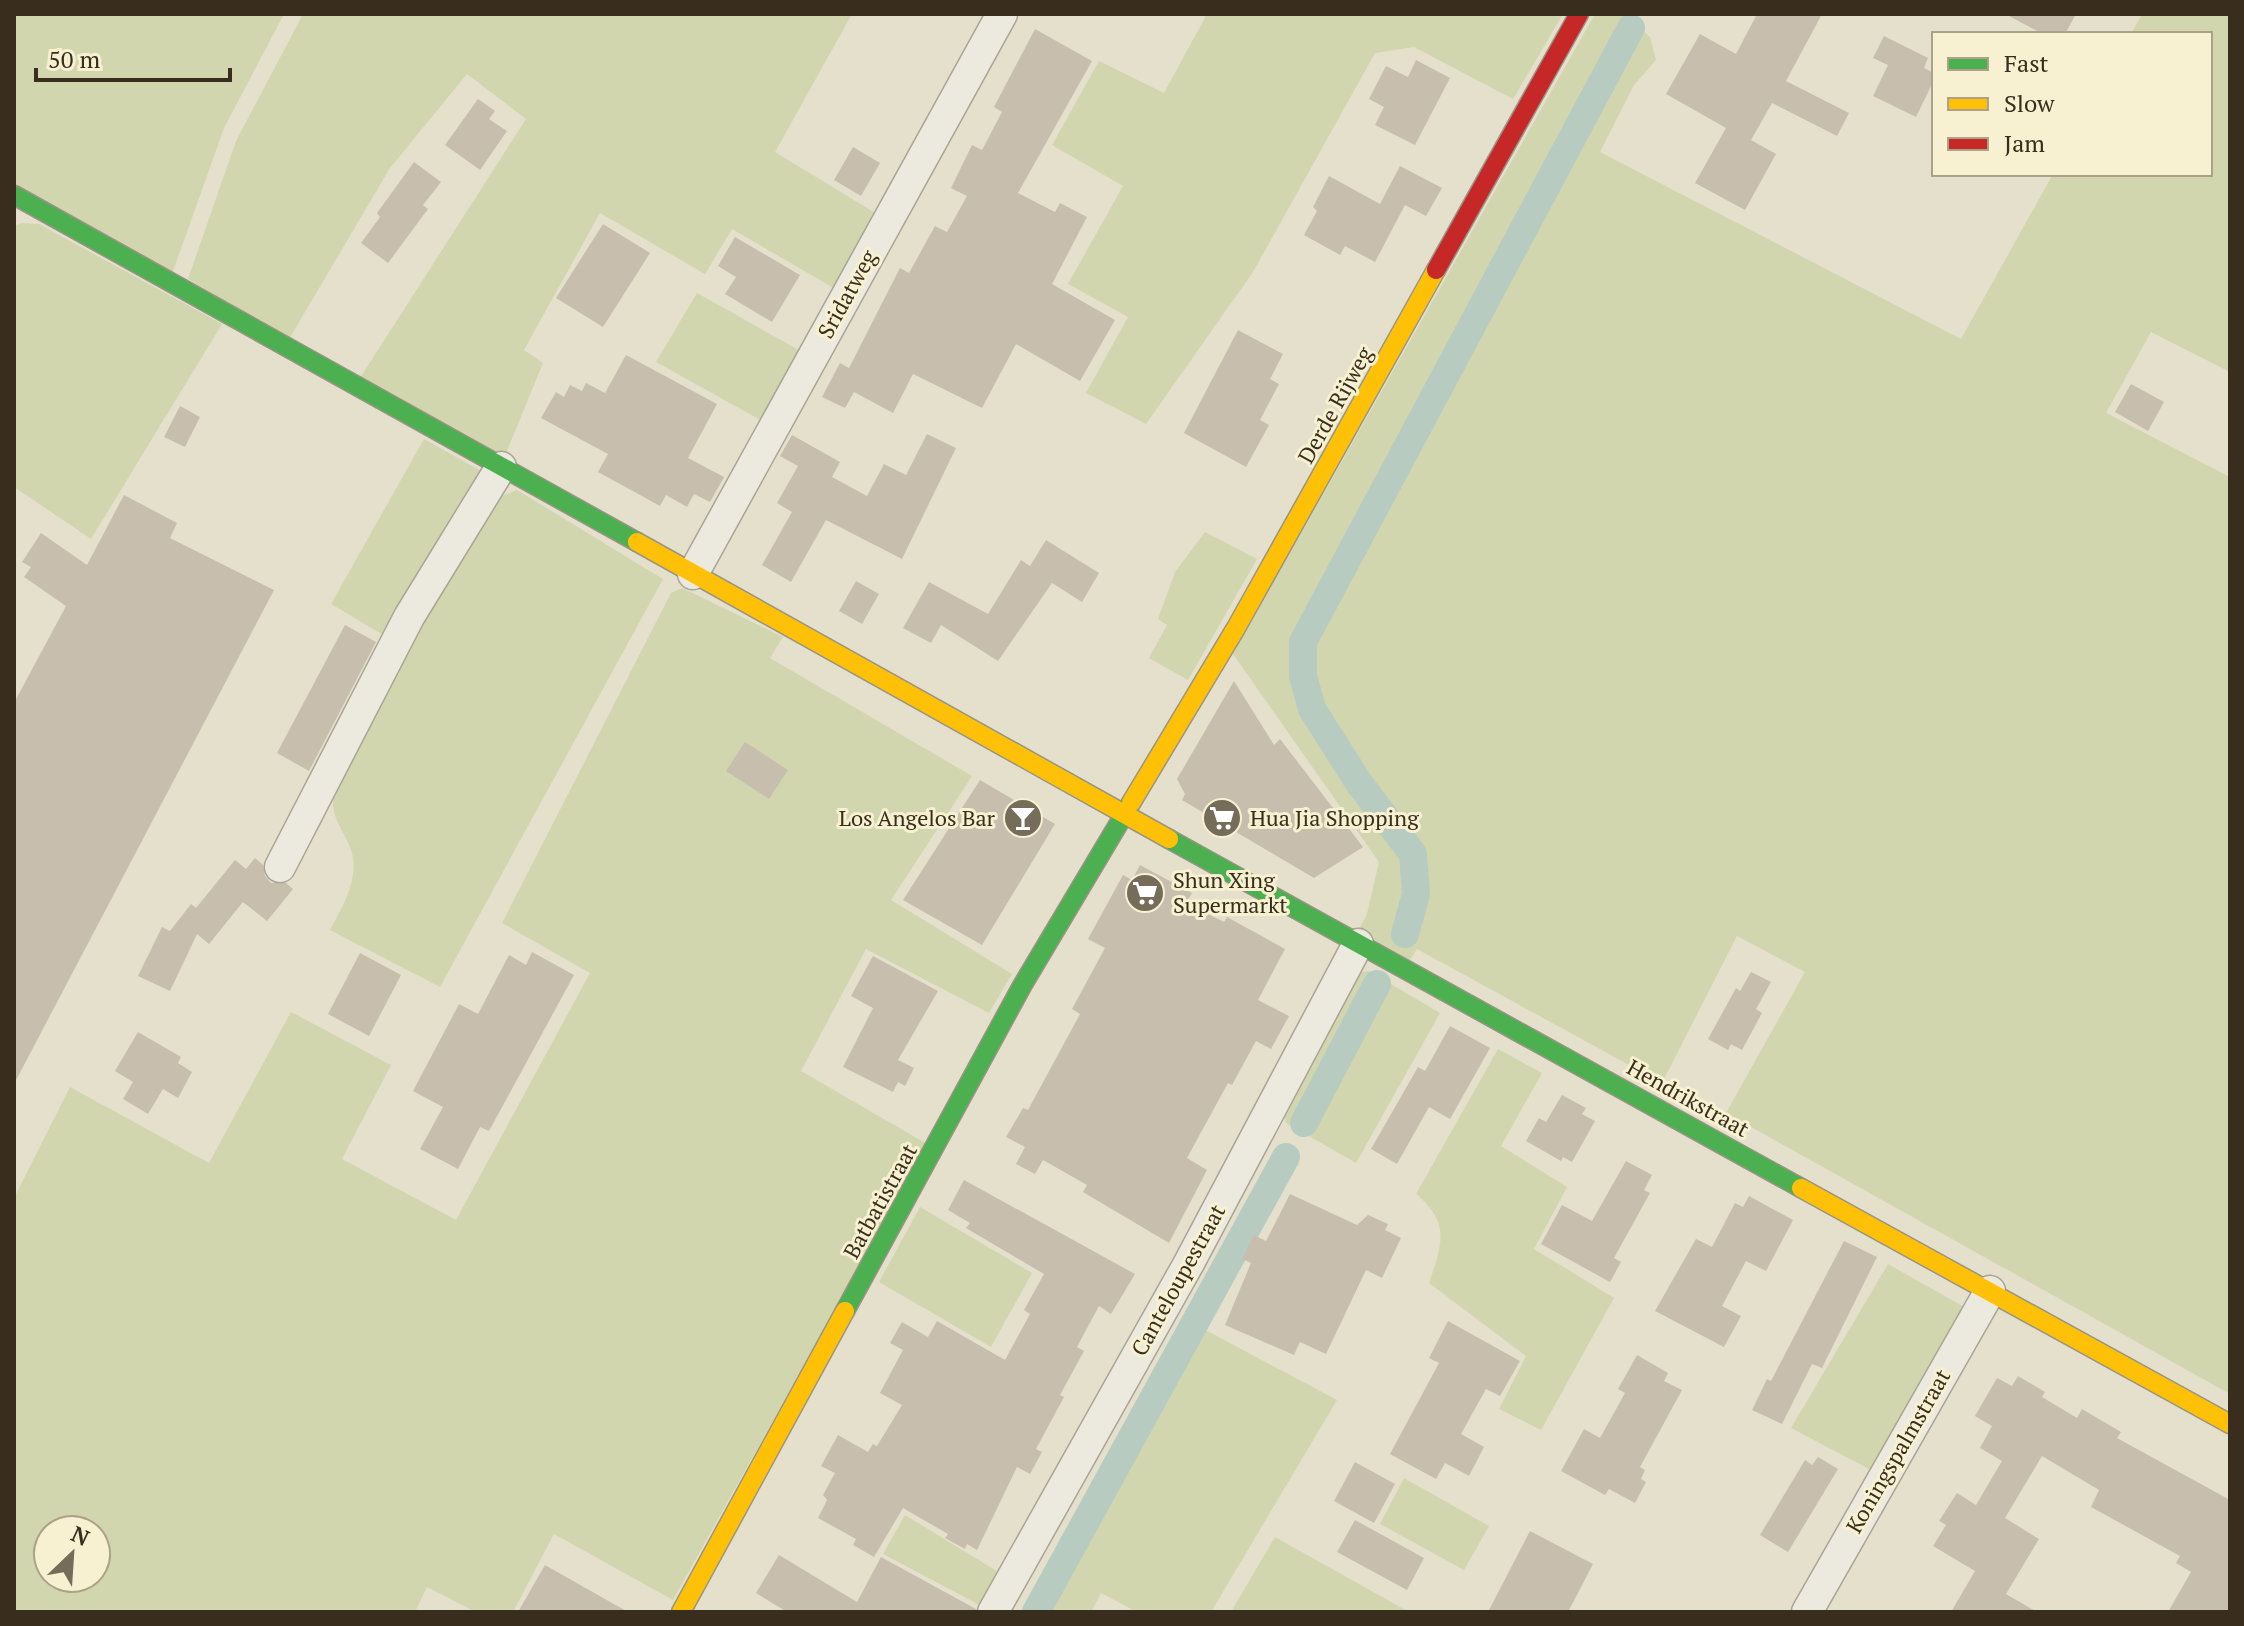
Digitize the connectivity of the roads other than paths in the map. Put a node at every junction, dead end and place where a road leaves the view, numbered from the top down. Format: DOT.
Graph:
graph roads {
  1 [pos="1002,14"];
  2 [pos="1579,14"];
  3 [pos="14,195"];
  4 [pos="501,467"];
  5 [pos="693,574"];
  6 [pos="1122,813"];
  7 [pos="280,867"];
  8 [pos="1358,944"];
  9 [pos="1990,1291"];
  10 [pos="2230,1424"];
  11 [pos="681,1612"];
  12 [pos="993,1612"];
  13 [pos="1807,1612"];
  1 -- 5 [label="street, Sridatweg"];
  2 -- 6 [label="street, Derde Rijweg"];
  3 -- 4 [label="street, Hendrikstraat"];
  4 -- 5 [label="street, Hendrikstraat"];
  4 -- 7 [label="street"];
  5 -- 6 [label="street, Hendrikstraat"];
  6 -- 8 [label="street, Hendrikstraat"];
  6 -- 11 [label="street, Batbatistraat"];
  8 -- 9 [label="street, Hendrikstraat"];
  8 -- 12 [label="street, Canteloupestraat"];
  9 -- 10 [label="street, Hendrikstraat"];
  9 -- 13 [label="street, Koningspalmstraat"];
}
